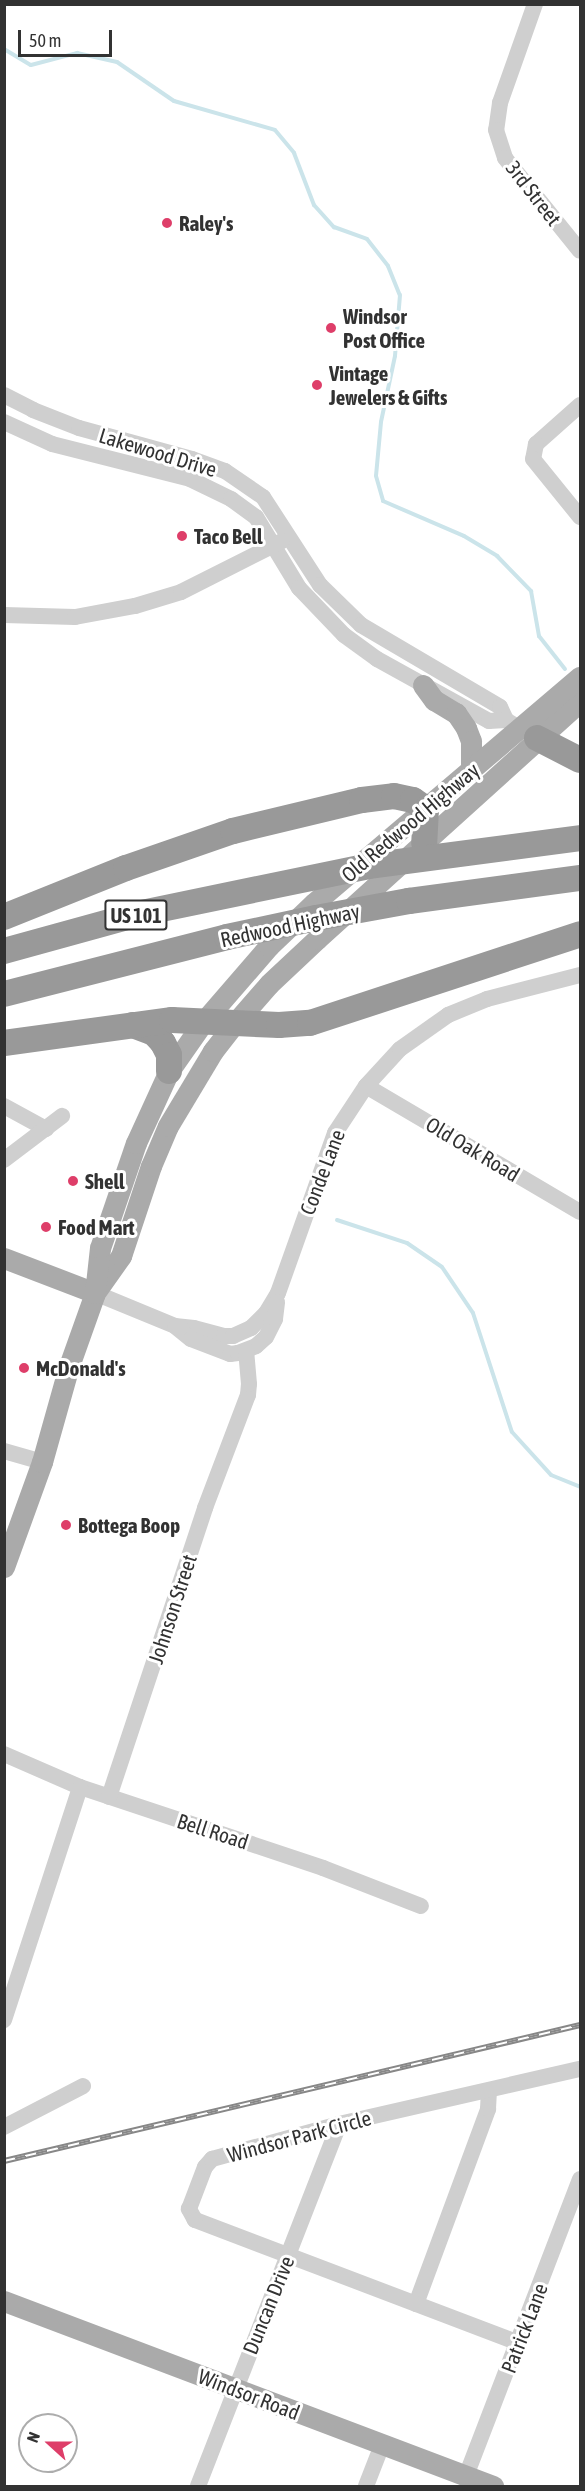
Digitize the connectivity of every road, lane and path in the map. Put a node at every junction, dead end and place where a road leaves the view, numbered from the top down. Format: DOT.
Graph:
graph roads {
  1 [pos="535,4"];
  2 [pos="580,251"];
  3 [pos="4,394"];
  4 [pos="580,405"];
  5 [pos="4,422"];
  6 [pos="580,517"];
  7 [pos="289,537"];
  8 [pos="273,546"];
  9 [pos="4,615"];
  10 [pos="580,677"];
  11 [pos="423,685"];
  12 [pos="580,701"];
  13 [pos="521,729"];
  14 [pos="580,760"];
  15 [pos="471,771"];
  16 [pos="426,809"];
  17 [pos="580,838"];
  18 [pos="423,843"];
  19 [pos="580,878"];
  20 [pos="4,917"];
  21 [pos="580,934"];
  22 [pos="4,951"];
  23 [pos="580,975"];
  24 [pos="4,994"];
  25 [pos="204,1021"];
  26 [pos="237,1022"];
  27 [pos="133,1025"];
  28 [pos="4,1043"];
  29 [pos="169,1071"];
  30 [pos="366,1086"];
  31 [pos="4,1106"];
  32 [pos="62,1116"];
  33 [pos="46,1129"];
  34 [pos="4,1160"];
  35 [pos="580,1212"];
  36 [pos="4,1258"];
  37 [pos="95,1293"];
  38 [pos="278,1293"];
  39 [pos="175,1326"];
  40 [pos="246,1351"];
  41 [pos="4,1451"];
  42 [pos="42,1462"];
  43 [pos="4,1567"];
  44 [pos="4,1754"];
  45 [pos="80,1786"];
  46 [pos="109,1797"];
  47 [pos="421,1906"];
  48 [pos="4,2020"];
  49 [pos="580,2069"];
  50 [pos="83,2086"];
  51 [pos="489,2091"];
  52 [pos="339,2124"];
  53 [pos="4,2127"];
  54 [pos="580,2179"];
  55 [pos="288,2255"];
  56 [pos="4,2301"];
  57 [pos="416,2304"];
  58 [pos="519,2343"];
  59 [pos="234,2388"];
  60 [pos="382,2445"];
  61 [pos="466,2476"];
  62 [pos="198,2487"];
  63 [pos="366,2487"];
  64 [pos="493,2487"];
  1 -- 2 [label="street, 3rd Street"];
  3 -- 7 [label="street, Lakewood Drive"];
  4 -- 6 [label="street"];
  5 -- 8 [label="street, Lakewood Drive"];
  7 -- 8 [label="street"];
  7 -- 13 [label="street, Lakewood Drive"];
  8 -- 9 [label="street"];
  8 -- 11 [label="street, Lakewood Drive"];
  10 -- 13 [label="main road, Old Redwood Highway"];
  11 -- 13 [label="street, Lakewood Drive"];
  11 -- 15 [label="main road"];
  12 -- 13 [label="main road, Old Redwood Highway"];
  13 -- 14 [label="highway"];
  13 -- 15 [label="main road, Old Redwood Highway"];
  13 -- 18 [label="main road, Old Redwood Highway"];
  15 -- 16 [label="main road, Old Redwood Highway"];
  16 -- 18 [label="highway"];
  16 -- 20 [label="highway"];
  16 -- 25 [label="main road, Old Redwood Highway"];
  17 -- 22 [label="highway, Redwood Highway / US 101"];
  18 -- 26 [label="main road, Old Redwood Highway"];
  19 -- 24 [label="highway, Redwood Highway / US 101"];
  21 -- 26 [label="highway"];
  23 -- 30 [label="street, Conde Lane"];
  25 -- 26 [label="highway"];
  25 -- 27 [label="highway"];
  25 -- 29 [label="main road, Old Redwood Highway"];
  26 -- 37 [label="main road, Old Redwood Highway"];
  27 -- 28 [label="highway"];
  27 -- 29 [label="highway"];
  29 -- 37 [label="main road, Old Redwood Highway"];
  30 -- 35 [label="street, Old Oak Road"];
  30 -- 38 [label="street, Conde Lane"];
  31 -- 33 [label="street"];
  32 -- 33 [label="street"];
  33 -- 34 [label="street"];
  36 -- 37 [label="main road"];
  37 -- 39 [label="street, Conde Lane"];
  37 -- 42 [label="main road"];
  38 -- 39 [label="street, Conde Lane"];
  38 -- 40 [label="street, Conde Lane"];
  39 -- 40 [label="street, Conde Lane"];
  40 -- 46 [label="street, Johnson Street"];
  41 -- 42 [label="street"];
  42 -- 43 [label="main road"];
  44 -- 45 [label="street, Bell Road"];
  45 -- 46 [label="street, Bell Road"];
  45 -- 48 [label="street"];
  46 -- 47 [label="street, Bell Road"];
  49 -- 51 [label="street, Windsor Park Circle"];
  50 -- 53 [label="street"];
  51 -- 52 [label="street, Windsor Park Circle"];
  51 -- 57 [label="street"];
  52 -- 55 [label="street, Duncan Drive"];
  52 -- 55 [label="street, Windsor Park Circle"];
  54 -- 58 [label="street, Patrick Lane"];
  55 -- 57 [label="street, Windsor Park Circle"];
  55 -- 59 [label="street, Duncan Drive"];
  56 -- 59 [label="main road, Windsor Road"];
  57 -- 58 [label="street, Windsor Park Circle"];
  58 -- 61 [label="street, Patrick Lane"];
  59 -- 60 [label="main road, Windsor Road"];
  59 -- 62 [label="street, Duncan Drive"];
  60 -- 61 [label="main road, Windsor Road"];
  60 -- 63 [label="street"];
  61 -- 64 [label="main road, Windsor Road"];
}
